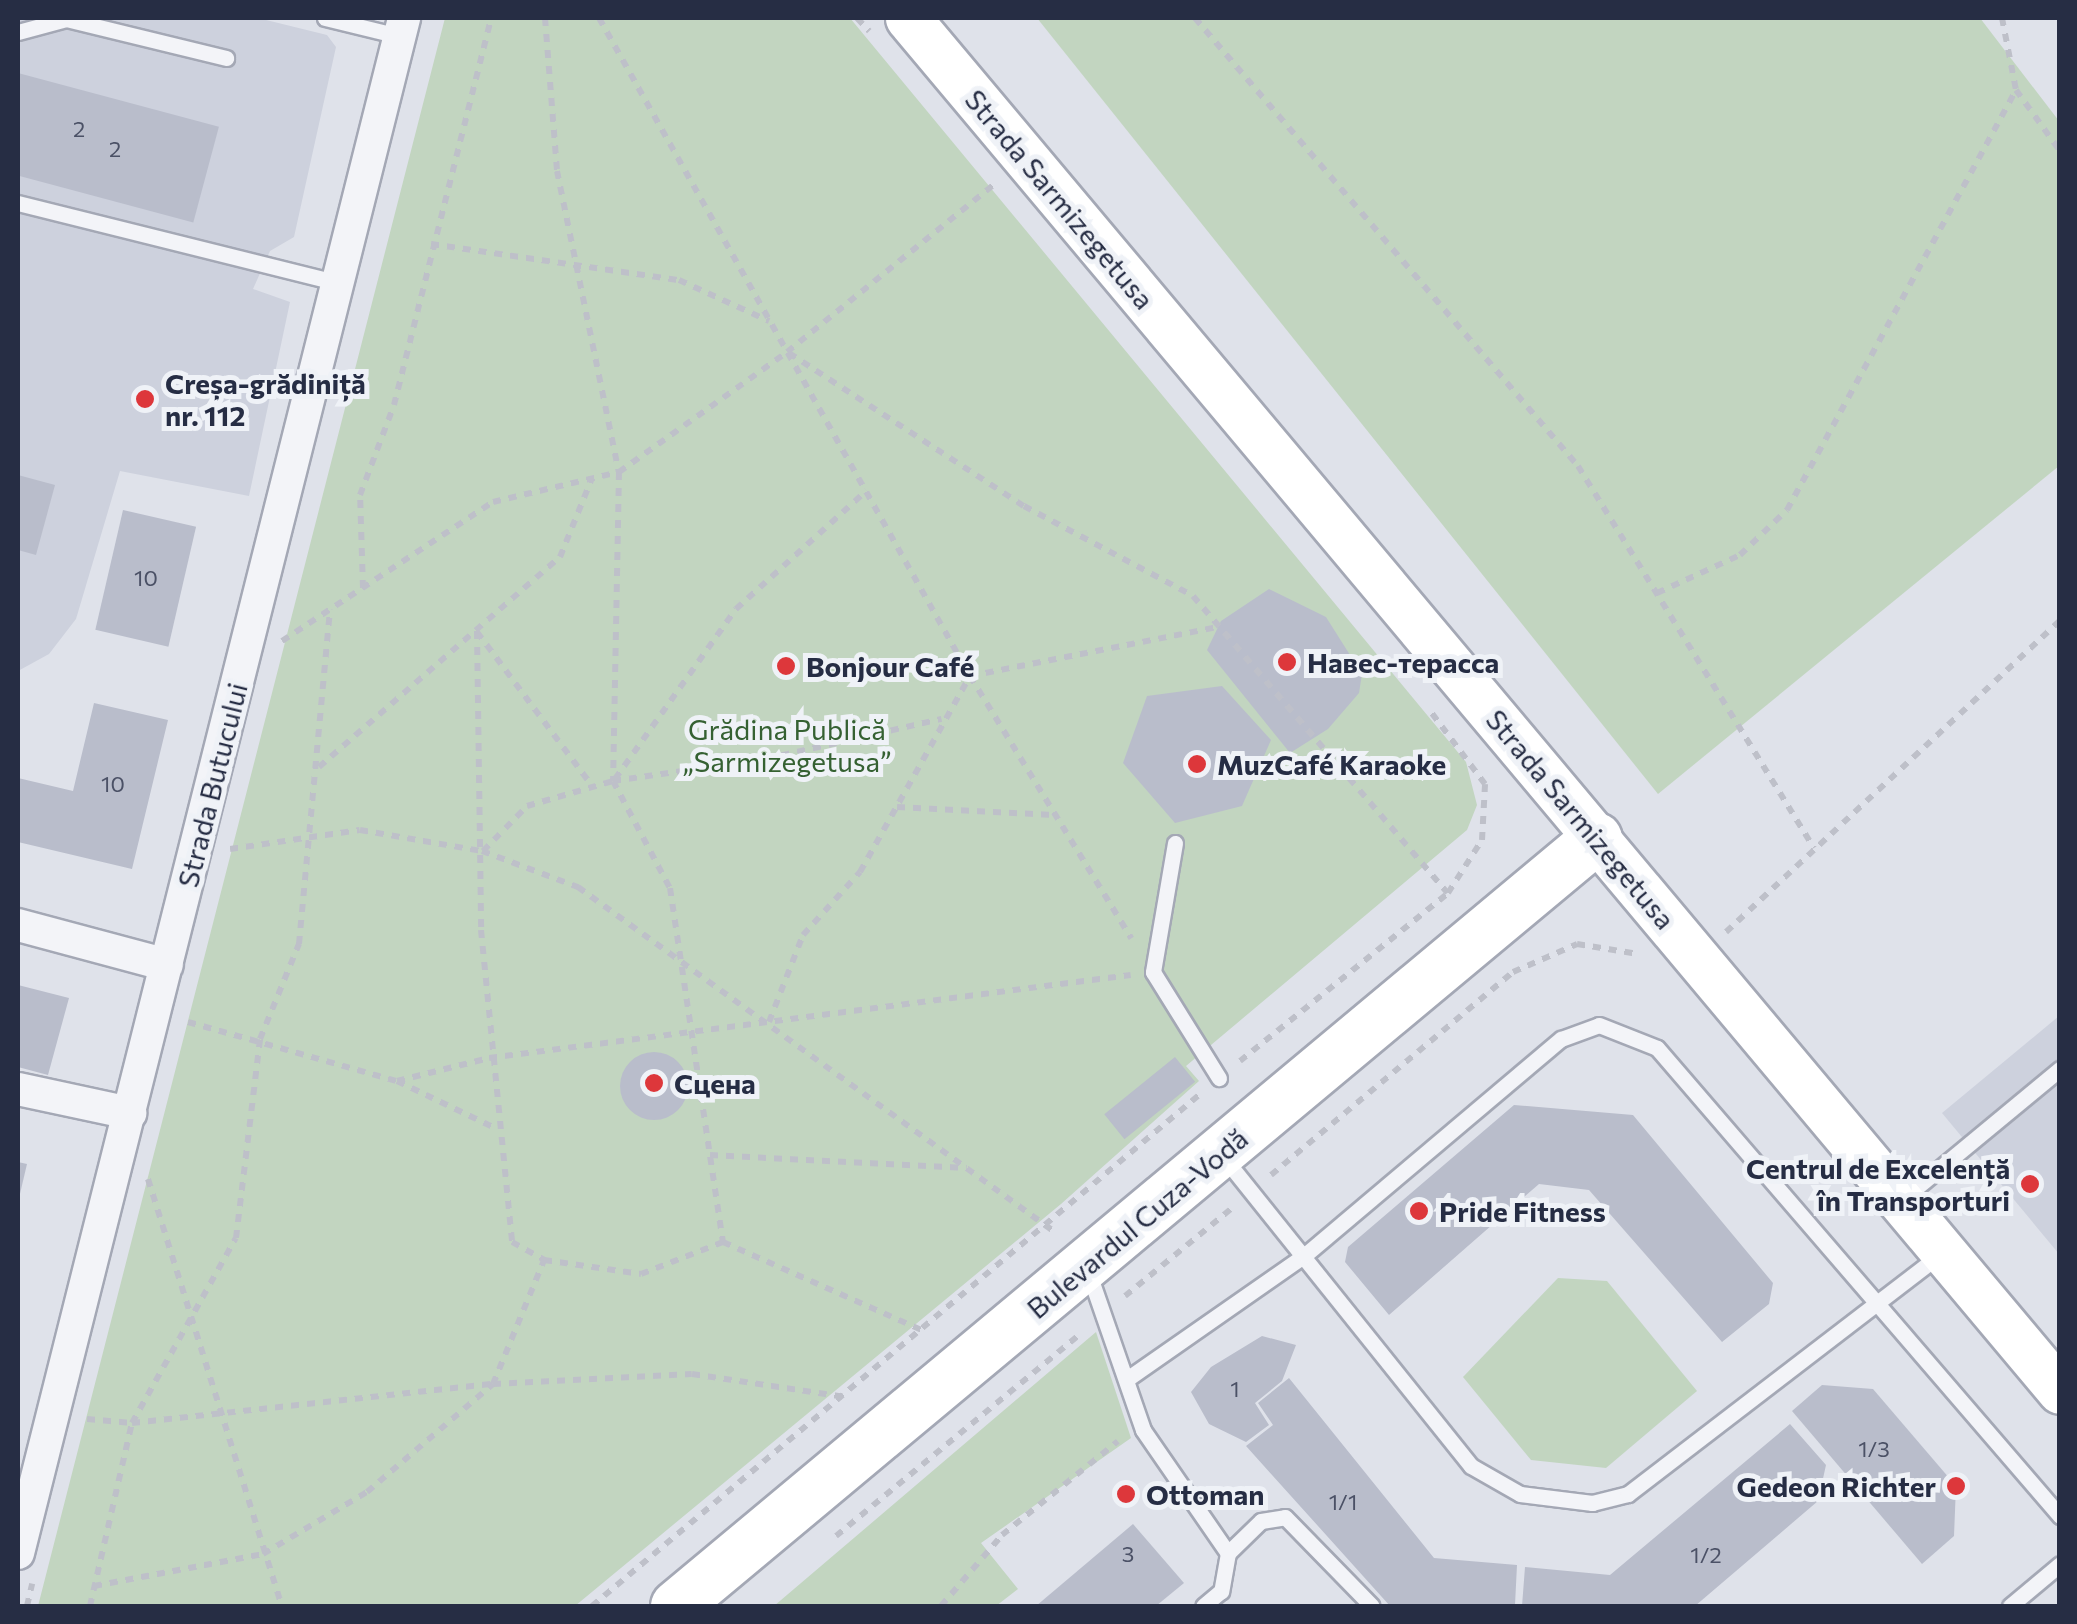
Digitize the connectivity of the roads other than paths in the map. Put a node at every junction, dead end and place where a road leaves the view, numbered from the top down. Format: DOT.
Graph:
graph roads {
  1 [pos="325,18"];
  2 [pos="908,18"];
  3 [pos="402,27"];
  4 [pos="18,32"];
  5 [pos="226,58"];
  6 [pos="18,203"];
  7 [pos="338,283"];
  8 [pos="1597,838"];
  9 [pos="1175,843"];
  10 [pos="18,924"];
  11 [pos="167,965"];
  12 [pos="2060,1069"];
  13 [pos="1220,1078"];
  14 [pos="18,1090"];
  15 [pos="130,1113"];
  16 [pos="1220,1152"];
  17 [pos="1902,1200"];
  18 [pos="1944,1251"];
  19 [pos="1304,1255"];
  20 [pos="1086,1268"];
  21 [pos="1872,1308"];
  22 [pos="1127,1378"];
  23 [pos="2060,1392"];
  24 [pos="29,1464"];
  25 [pos="2060,1516"];
  26 [pos="18,1553"];
  27 [pos="1228,1553"];
  28 [pos="2060,1564"];
  29 [pos="676,1606"];
  30 [pos="1204,1606"];
  31 [pos="1372,1606"];
  32 [pos="2010,1606"];
  1 -- 3 [label="lane"];
  2 -- 8 [label="main road, Strada Sarmizegetusa"];
  3 -- 7 [label="street, Strada Butucului"];
  4 -- 5 [label="lane"];
  6 -- 7 [label="lane"];
  7 -- 11 [label="street, Strada Butucului"];
  8 -- 16 [label="main road, Bulevardul Cuza-Vodă"];
  8 -- 17 [label="main road, Strada Sarmizegetusa"];
  9 -- 13 [label="lane"];
  10 -- 11 [label="street"];
  11 -- 15 [label="street, Strada Butucului"];
  12 -- 17 [label="lane"];
  14 -- 15 [label="street"];
  15 -- 24 [label="street, Strada Butucului"];
  16 -- 19 [label="lane"];
  16 -- 20 [label="main road, Bulevardul Cuza-Vodă"];
  17 -- 18 [label="main road, Strada Sarmizegetusa"];
  18 -- 21 [label="lane"];
  18 -- 23 [label="main road, Strada Sarmizegetusa"];
  19 -- 21 [label="lane"];
  19 -- 21 [label="lane"];
  19 -- 22 [label="lane"];
  20 -- 22 [label="lane"];
  20 -- 29 [label="main road, Bulevardul Cuza-Vodă"];
  21 -- 25 [label="lane"];
  22 -- 27 [label="lane"];
  24 -- 26 [label="street, Strada Butucului"];
  27 -- 30 [label="lane"];
  27 -- 31 [label="lane"];
  28 -- 32 [label="lane"];
}
